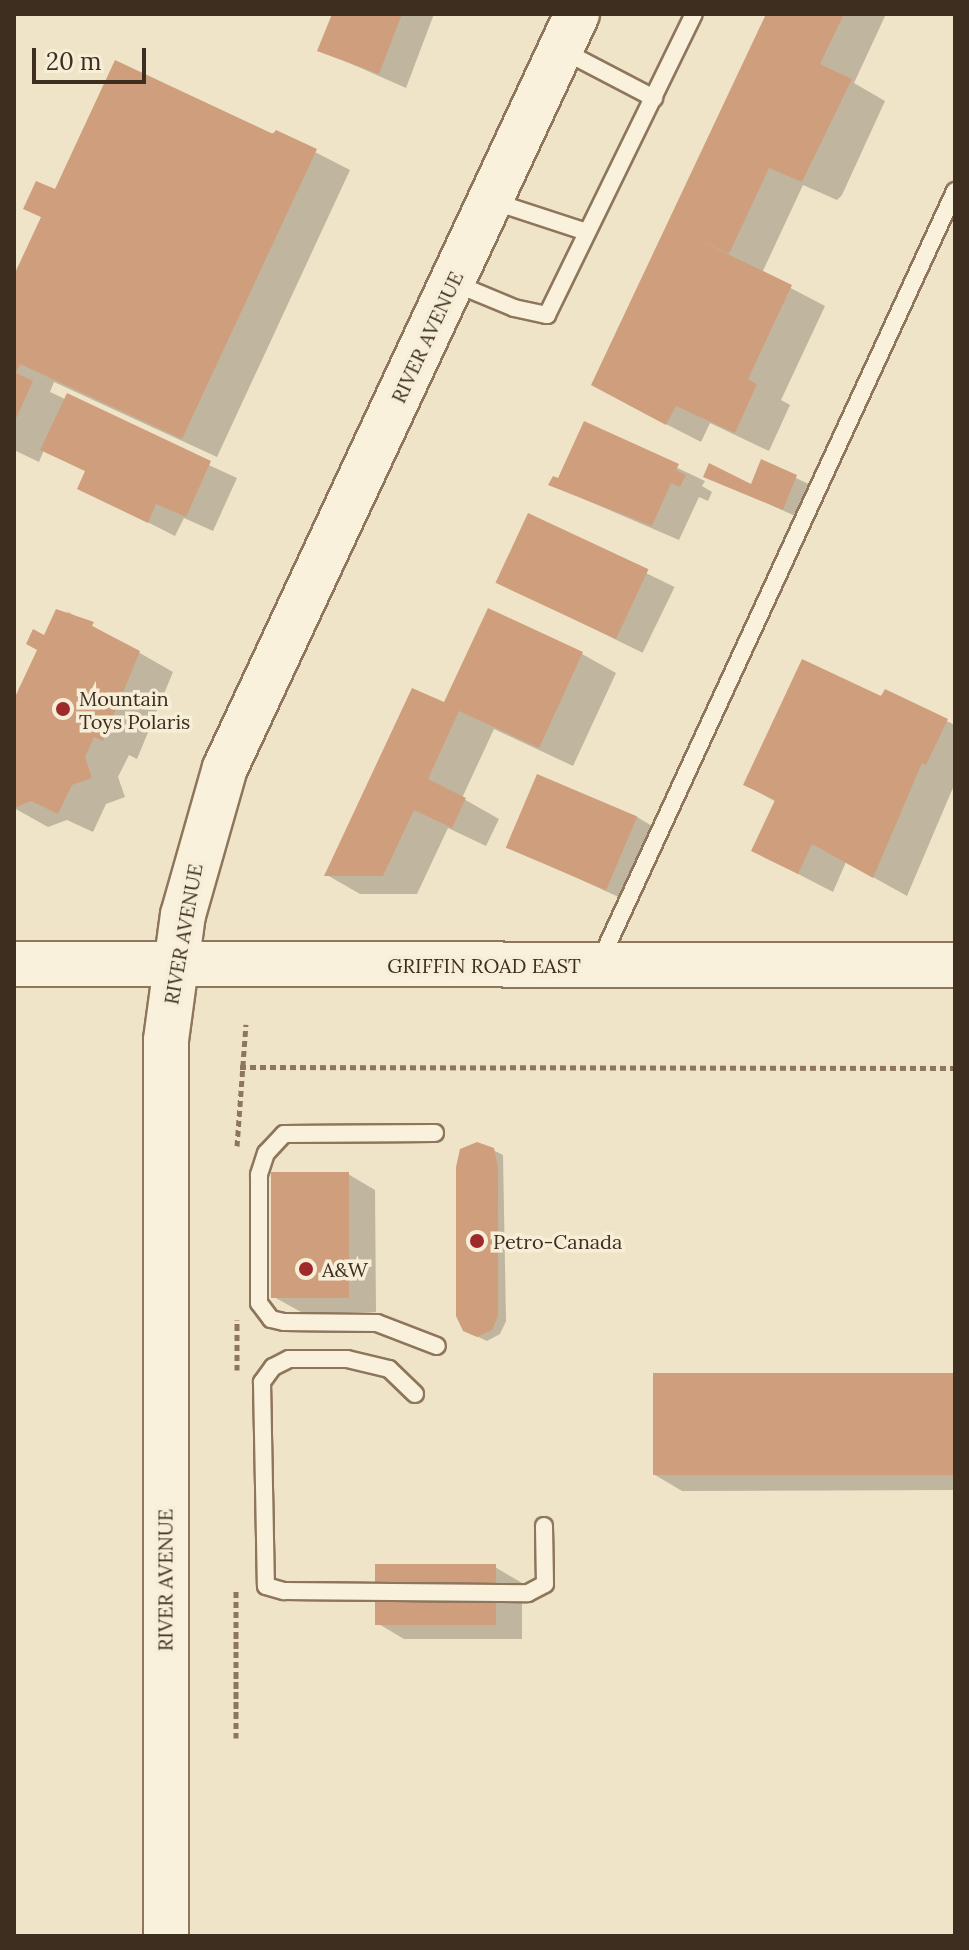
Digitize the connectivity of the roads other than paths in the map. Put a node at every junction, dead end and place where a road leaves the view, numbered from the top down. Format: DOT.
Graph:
graph roads {
  1 [pos="694,14"];
  2 [pos="569,32"];
  3 [pos="654,98"];
  4 [pos="955,191"];
  5 [pos="491,201"];
  6 [pos="587,232"];
  7 [pos="453,283"];
  8 [pos="14,964"];
  9 [pos="173,965"];
  10 [pos="598,965"];
  11 [pos="955,965"];
  12 [pos="435,1133"];
  13 [pos="437,1346"];
  14 [pos="415,1394"];
  15 [pos="544,1526"];
  16 [pos="166,1936"];
  1 -- 3 [label="lane"];
  2 -- 3 [label="lane"];
  2 -- 5 [label="street, RIVER AVENUE"];
  3 -- 6 [label="lane"];
  4 -- 10 [label="lane"];
  5 -- 6 [label="lane"];
  5 -- 7 [label="street, RIVER AVENUE"];
  6 -- 7 [label="lane"];
  7 -- 9 [label="street, RIVER AVENUE"];
  8 -- 9 [label="street, GRIFFIN ROAD EAST"];
  9 -- 10 [label="street, GRIFFIN ROAD EAST"];
  9 -- 16 [label="street, RIVER AVENUE"];
  10 -- 11 [label="street, GRIFFIN ROAD EAST"];
  12 -- 13 [label="lane"];
  14 -- 15 [label="lane"];
}
